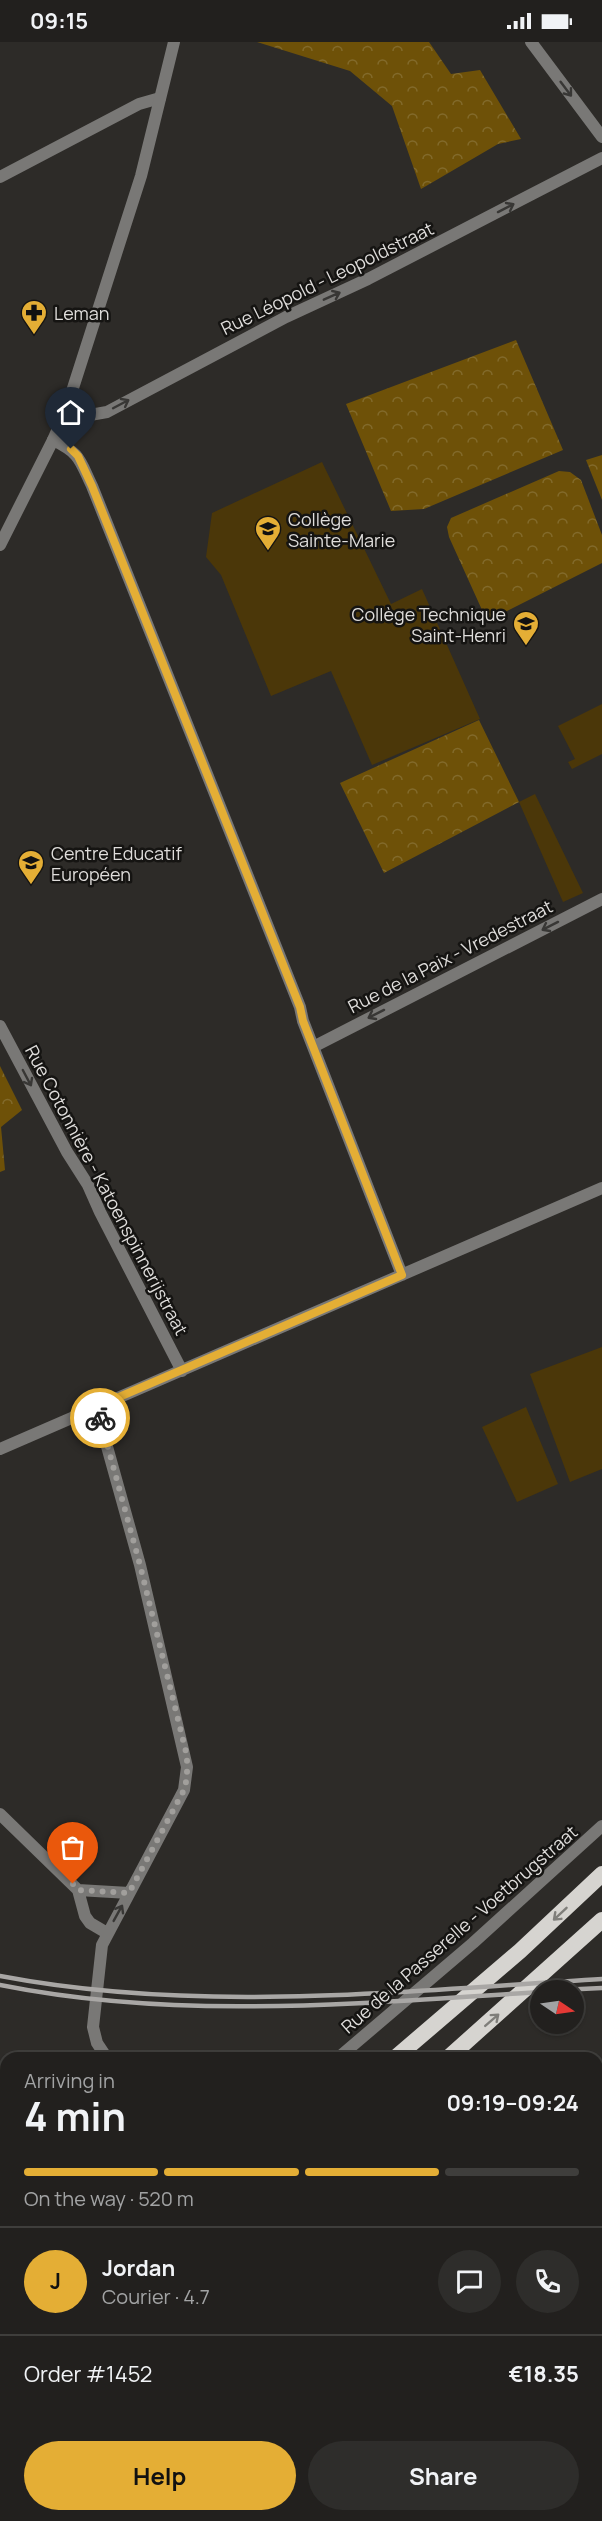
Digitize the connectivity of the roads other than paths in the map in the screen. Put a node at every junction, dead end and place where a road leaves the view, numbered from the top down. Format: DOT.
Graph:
graph roads {
  1 [pos="174,42"];
  2 [pos="531,42"];
  3 [pos="160,98"];
  4 [pos="602,137"];
  5 [pos="602,158"];
  6 [pos="0,177"];
  7 [pos="65,413"];
  8 [pos="53,440"];
  9 [pos="0,545"];
  10 [pos="602,899"];
  11 [pos="0,1026"];
  12 [pos="315,1046"];
  13 [pos="602,1188"];
  14 [pos="402,1275"];
  15 [pos="182,1371"];
  16 [pos="96,1407"];
  17 [pos="0,1449"];
  18 [pos="0,1814"];
  19 [pos="602,1826"];
  20 [pos="602,1874"];
  21 [pos="78,1890"];
  22 [pos="129,1893"];
  23 [pos="602,1920"];
  24 [pos="107,1933"];
  25 [pos="103,2052"];
  26 [pos="345,2052"];
  27 [pos="402,2052"];
  28 [pos="455,2052"];
  1 -- 3 [label="street"];
  2 -- 4 [label="street, one-way"];
  3 -- 6 [label="street"];
  3 -- 7 [label="street"];
  7 -- 5 [label="street, Rue Léopold - Leopoldstraat, one-way"];
  7 -- 8 [label="street"];
  8 -- 9 [label="street"];
  8 -- 12 [label="street"];
  10 -- 12 [label="street, Rue de la Paix - Vredestraat, one-way"];
  11 -- 15 [label="street, Rue Cotonnière - Katoenspinnerijstraat, one-way"];
  12 -- 14 [label="street"];
  13 -- 14 [label="street"];
  14 -- 15 [label="street"];
  15 -- 16 [label="street"];
  16 -- 17 [label="street"];
  16 -- 22 [label="street"];
  18 -- 21 [label="street"];
  19 -- 26 [label="street, Rue de la Passerelle - Voetbrugstraat"];
  20 -- 27 [label="highway, one-way"];
  21 -- 22 [label="street"];
  21 -- 24 [label="street"];
  24 -- 22 [label="street, one-way"];
  28 -- 23 [label="highway, one-way"];
  24 -- 25 [label="street"];
}
